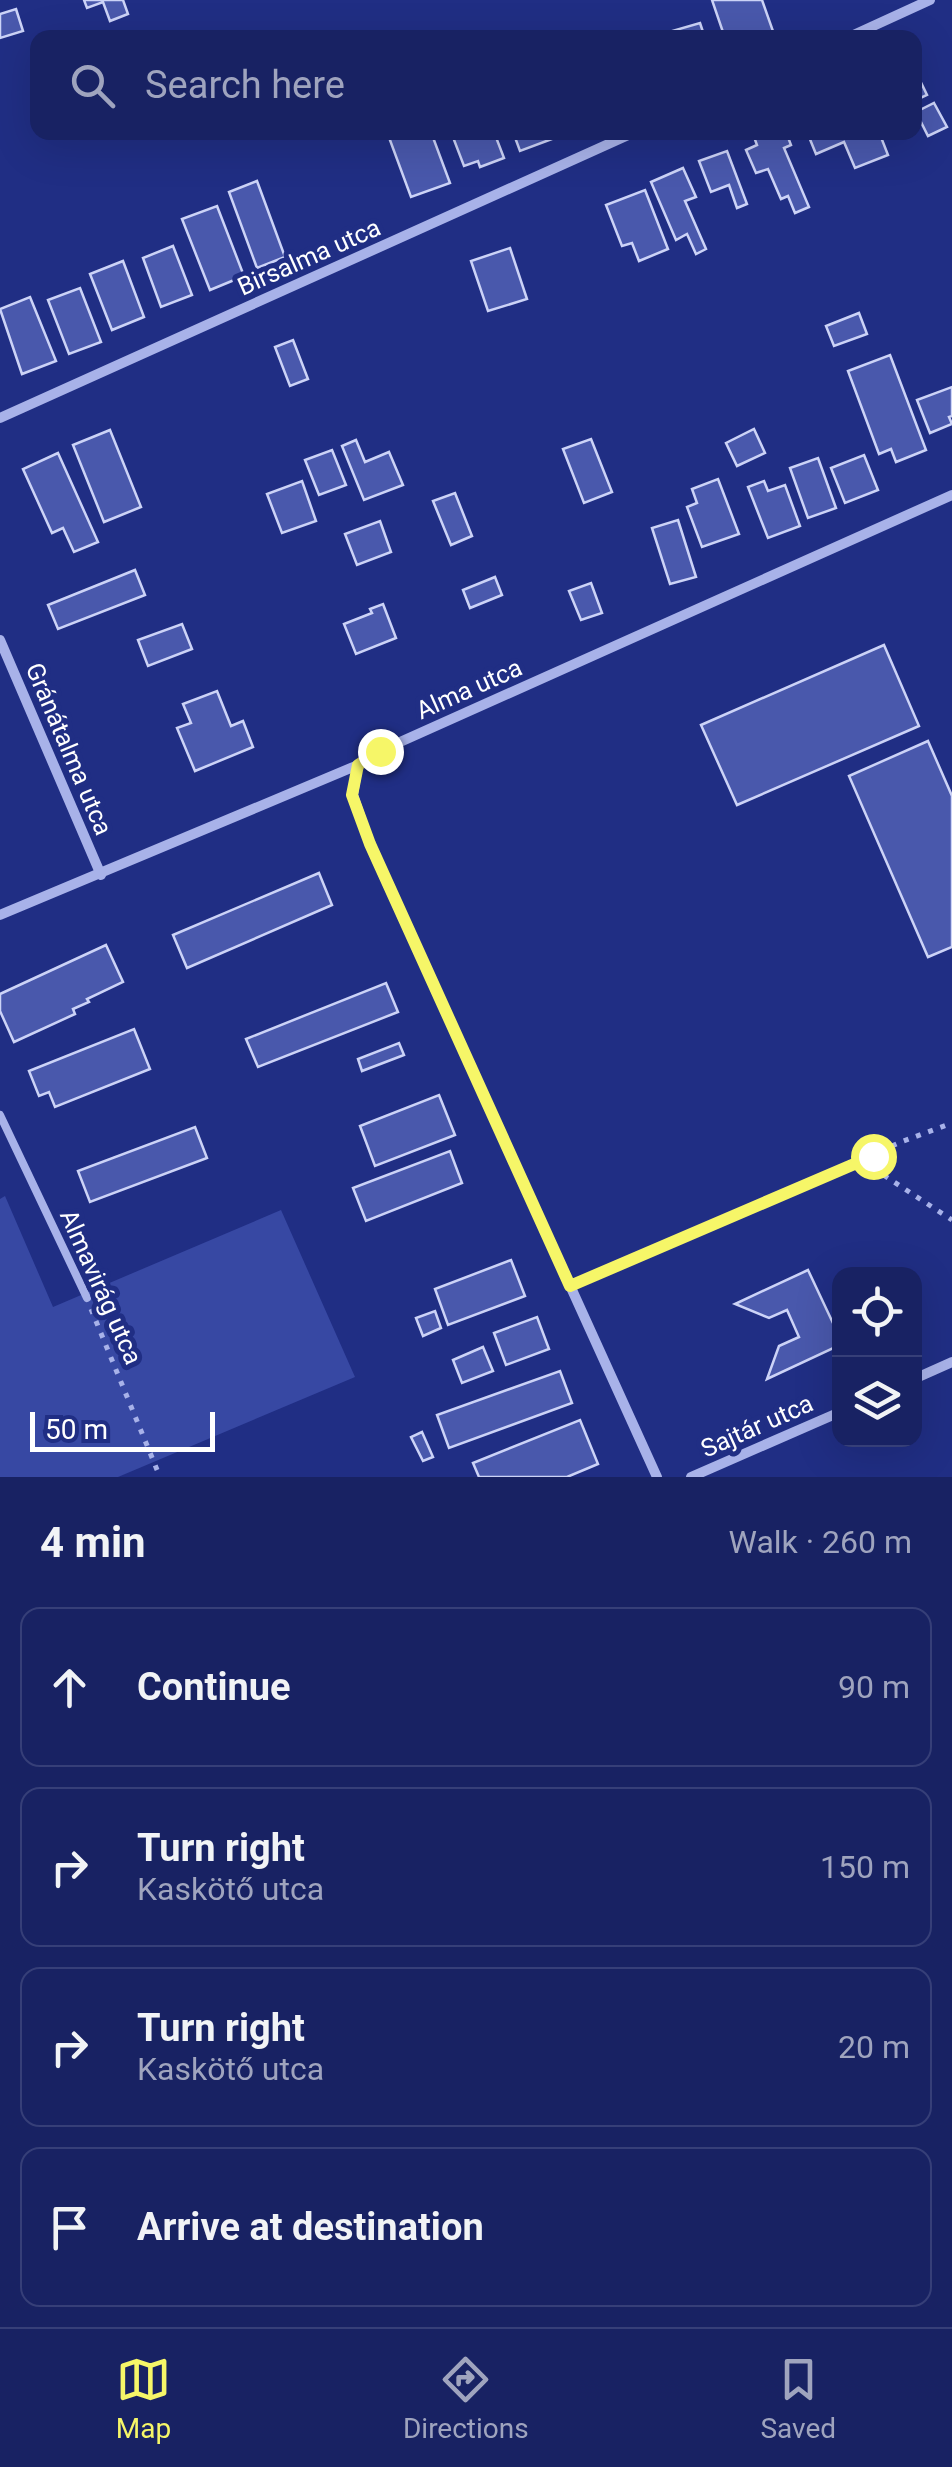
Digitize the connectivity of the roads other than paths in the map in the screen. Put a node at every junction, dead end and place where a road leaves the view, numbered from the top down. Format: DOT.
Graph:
graph roads {
  1 [pos="930,0"];
  2 [pos="864,30"];
  3 [pos="617,140"];
  4 [pos="0,418"];
  5 [pos="952,494"];
  6 [pos="0,640"];
  7 [pos="358,765"];
  8 [pos="101,874"];
  9 [pos="0,915"];
  10 [pos="0,1115"];
  11 [pos="86,1298"];
  12 [pos="952,1362"];
  13 [pos="922,1375"];
  14 [pos="832,1415"];
  15 [pos="657,1477"];
  16 [pos="691,1477"];
  1 -- 2 [label="street"];
  3 -- 4 [label="street, Birsalma utca"];
  5 -- 7 [label="street, Alma utca"];
  6 -- 8 [label="street, Gránátalma utca"];
  7 -- 8 [label="street, Alma utca"];
  7 -- 15 [label="street"];
  8 -- 9 [label="street, Alma utca"];
  10 -- 11 [label="lane, Almavirág utca"];
  12 -- 13 [label="street"];
  14 -- 16 [label="street, Sajtár utca"];
}
